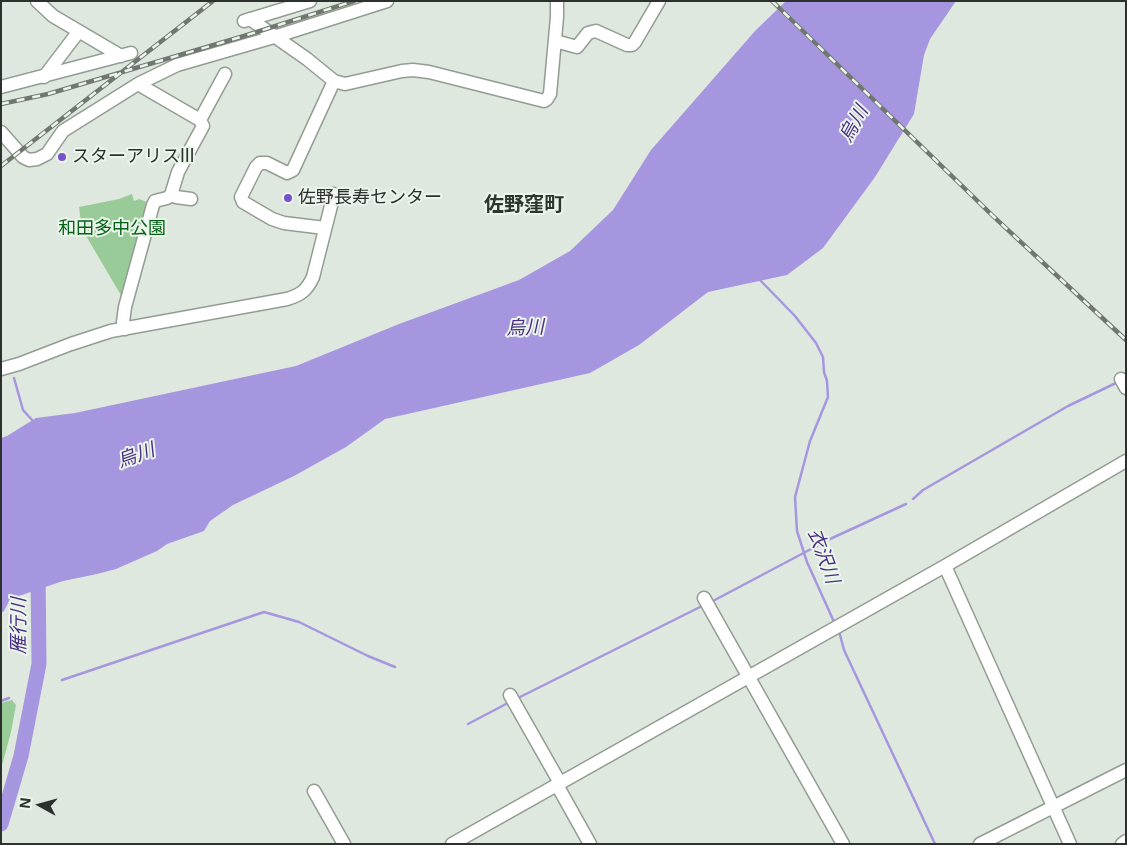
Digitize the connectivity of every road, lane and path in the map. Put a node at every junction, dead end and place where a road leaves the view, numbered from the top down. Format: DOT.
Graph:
graph roads {
  1 [pos="37,1"];
  2 [pos="310,1"];
  3 [pos="387,1"];
  4 [pos="557,1"];
  5 [pos="659,1"];
  6 [pos="79,31"];
  7 [pos="274,37"];
  8 [pos="555,42"];
  9 [pos="225,74"];
  10 [pos="44,77"];
  11 [pos="334,81"];
  12 [pos="138,84"];
  13 [pos="1,87"];
  14 [pos="200,120"];
  15 [pos="1,132"];
  16 [pos="334,194"];
  17 [pos="171,195"];
  18 [pos="191,199"];
  19 [pos="325,228"];
  20 [pos="125,329"];
  21 [pos="1,369"];
  22 [pos="1126,461"];
  23 [pos="944,566"];
  24 [pos="704,598"];
  25 [pos="748,676"];
  26 [pos="510,695"];
  27 [pos="1126,770"];
  28 [pos="558,784"];
  29 [pos="314,792"];
  30 [pos="1052,806"];
  31 [pos="1126,841"];
  32 [pos="344,844"];
  33 [pos="452,844"];
  34 [pos="590,844"];
  35 [pos="843,844"];
  36 [pos="980,844"];
  37 [pos="1070,844"];
  38 [pos="1122,844"];
  1 -- 6 [label="street"];
  2 -- 7 [label="street"];
  3 -- 7 [label="street"];
  4 -- 8 [label="street"];
  5 -- 8 [label="street"];
  6 -- 10 [label="street"];
  6 -- 10 [label="street"];
  7 -- 11 [label="street"];
  7 -- 12 [label="street"];
  8 -- 11 [label="street"];
  9 -- 14 [label="street"];
  10 -- 13 [label="street"];
  11 -- 19 [label="street"];
  12 -- 14 [label="street"];
  12 -- 15 [label="street"];
  14 -- 17 [label="street"];
  16 -- 19 [label="street"];
  17 -- 18 [label="street"];
  17 -- 20 [label="street"];
  19 -- 20 [label="street"];
  20 -- 21 [label="street"];
  22 -- 23 [label="street"];
  23 -- 25 [label="street"];
  23 -- 30 [label="street"];
  24 -- 25 [label="street"];
  25 -- 28 [label="street"];
  25 -- 35 [label="street"];
  26 -- 28 [label="street"];
  27 -- 30 [label="street"];
  28 -- 33 [label="street"];
  28 -- 34 [label="street"];
  29 -- 32 [label="street"];
  30 -- 36 [label="street"];
  30 -- 37 [label="street"];
  31 -- 38 [label="street"];
}
